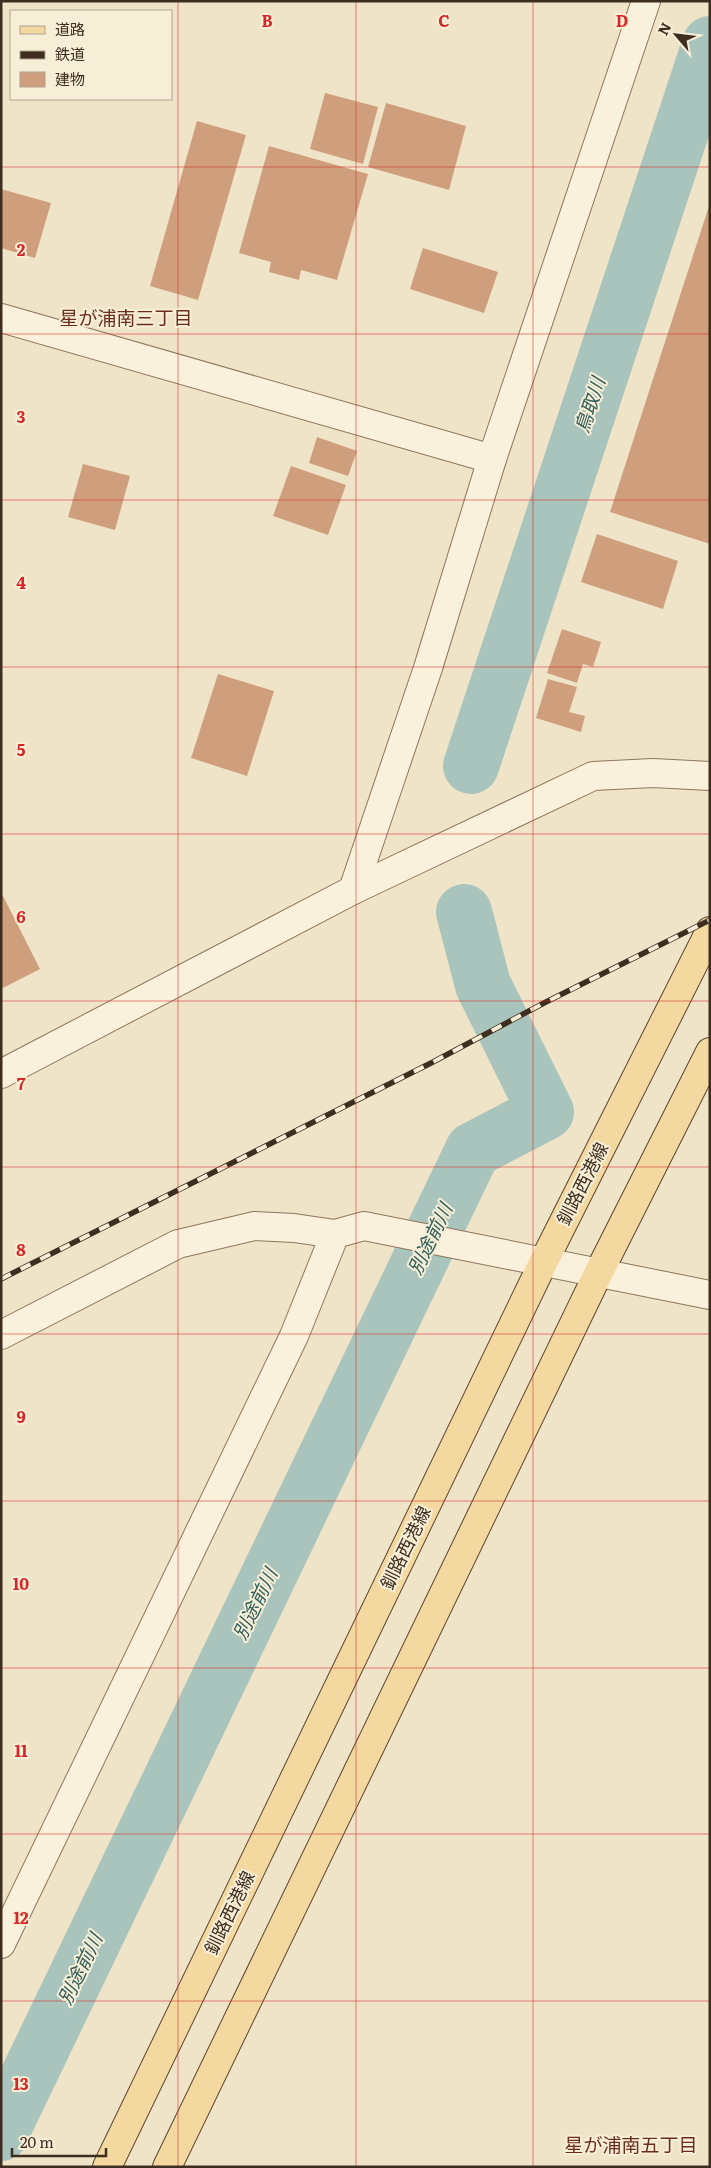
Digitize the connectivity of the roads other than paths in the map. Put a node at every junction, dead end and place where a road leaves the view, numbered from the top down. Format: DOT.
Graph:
graph roads {
  1 [pos="646,1"];
  2 [pos="1,318"];
  3 [pos="492,459"];
  4 [pos="710,776"];
  5 [pos="353,890"];
  6 [pos="710,931"];
  7 [pos="710,1052"];
  8 [pos="1,1074"];
  9 [pos="335,1234"];
  10 [pos="543,1263"];
  11 [pos="598,1274"];
  12 [pos="710,1295"];
  13 [pos="1,1335"];
  14 [pos="1,1944"];
  15 [pos="107,2167"];
  16 [pos="167,2167"];
  1 -- 3 [label="street"];
  2 -- 3 [label="street"];
  3 -- 5 [label="street"];
  4 -- 5 [label="street"];
  5 -- 8 [label="street"];
  6 -- 10 [label="main road, 釧路西港線"];
  7 -- 11 [label="main road"];
  9 -- 10 [label="street"];
  9 -- 13 [label="street"];
  9 -- 14 [label="street"];
  10 -- 11 [label="street"];
  10 -- 15 [label="main road, 釧路西港線"];
  11 -- 12 [label="street"];
  11 -- 16 [label="main road"];
}
